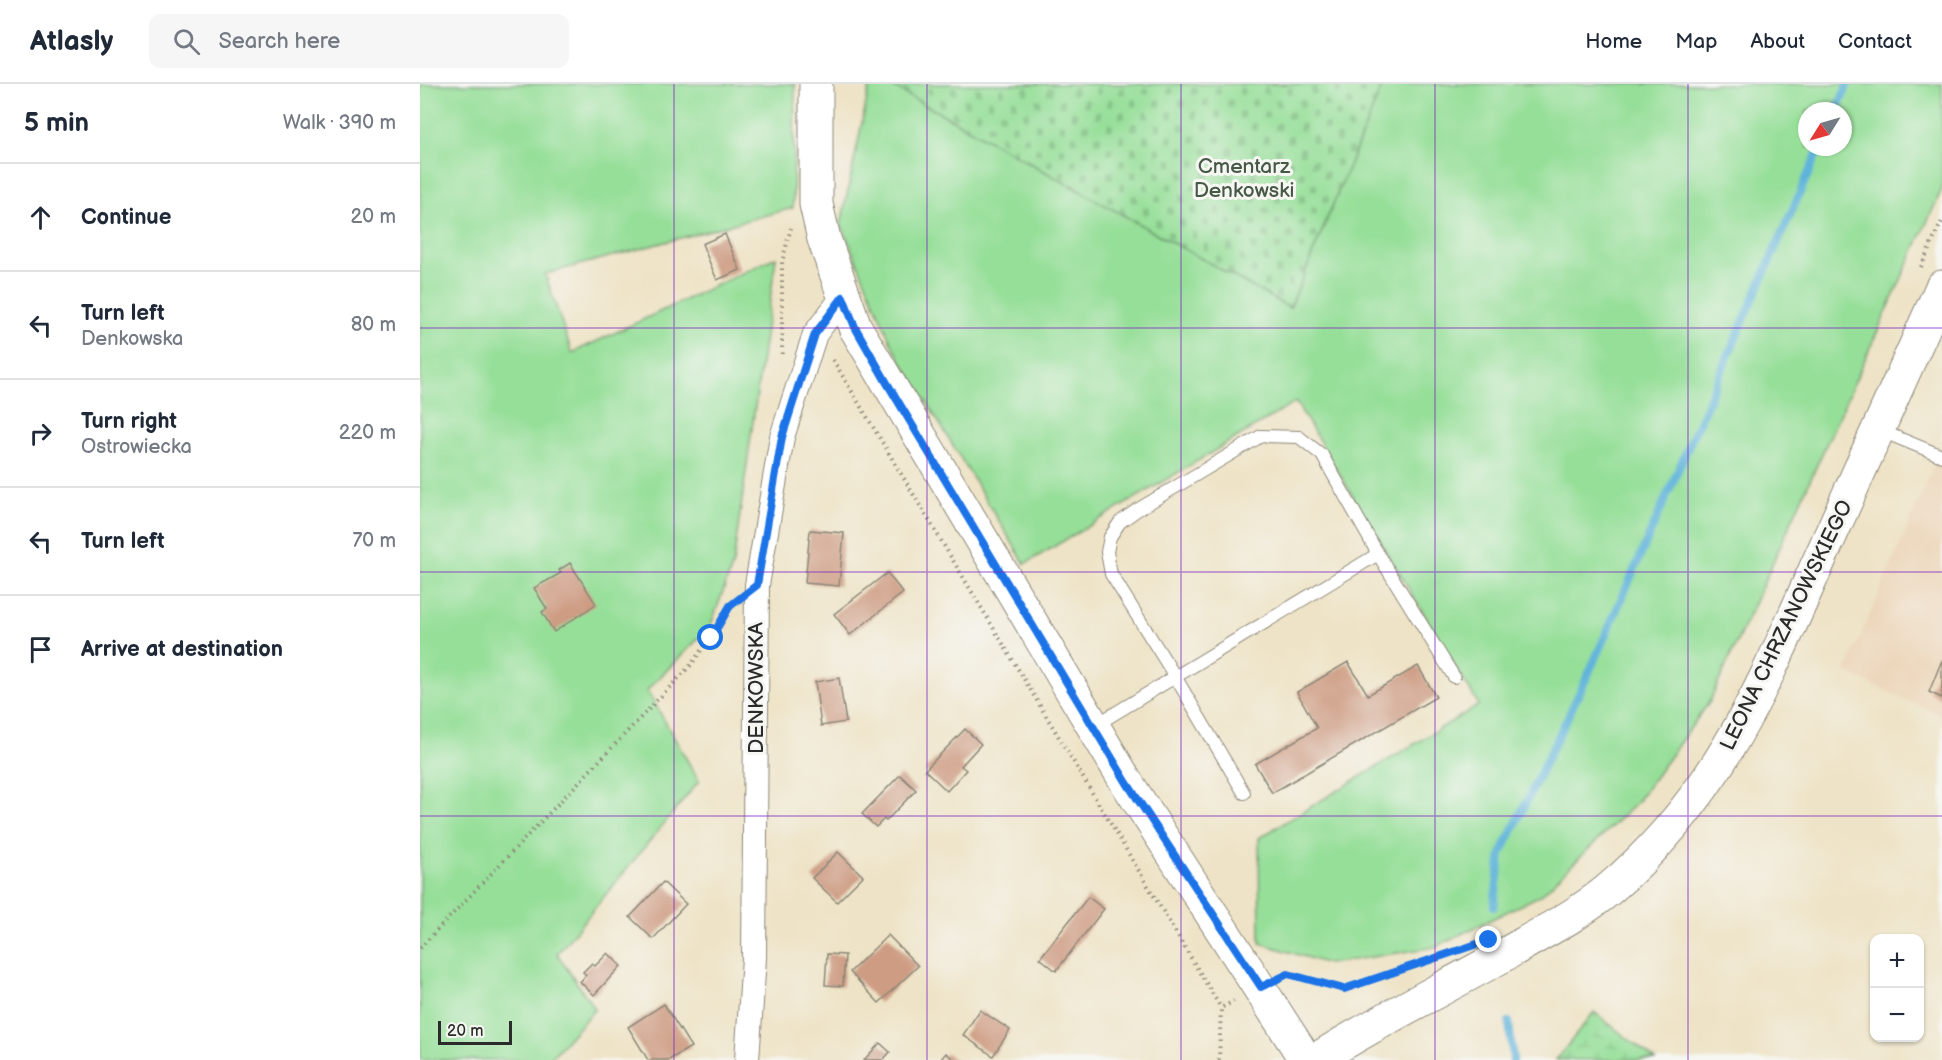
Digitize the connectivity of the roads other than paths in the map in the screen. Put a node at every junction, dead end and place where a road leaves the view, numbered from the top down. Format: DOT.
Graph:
graph roads {
  1 [pos="816,84"];
  2 [pos="1930,281"];
  3 [pos="836,306"];
  4 [pos="1878,429"];
  5 [pos="1942,456"];
  6 [pos="1378,554"];
  7 [pos="1454,677"];
  8 [pos="1176,678"];
  9 [pos="1093,727"];
  10 [pos="1244,793"];
  11 [pos="747,1060"];
  12 [pos="1306,1060"];
  13 [pos="1316,1060"];
  1 -- 3 [label="street"];
  2 -- 4 [label="street, LEONA CHRZANOWSKIEGO"];
  3 -- 9 [label="street"];
  3 -- 11 [label="street, DENKOWSKA"];
  4 -- 5 [label="lane"];
  4 -- 13 [label="street, LEONA CHRZANOWSKIEGO"];
  6 -- 7 [label="lane"];
  6 -- 8 [label="lane"];
  6 -- 8 [label="lane"];
  8 -- 9 [label="lane"];
  8 -- 10 [label="lane"];
  9 -- 12 [label="street"];
}
